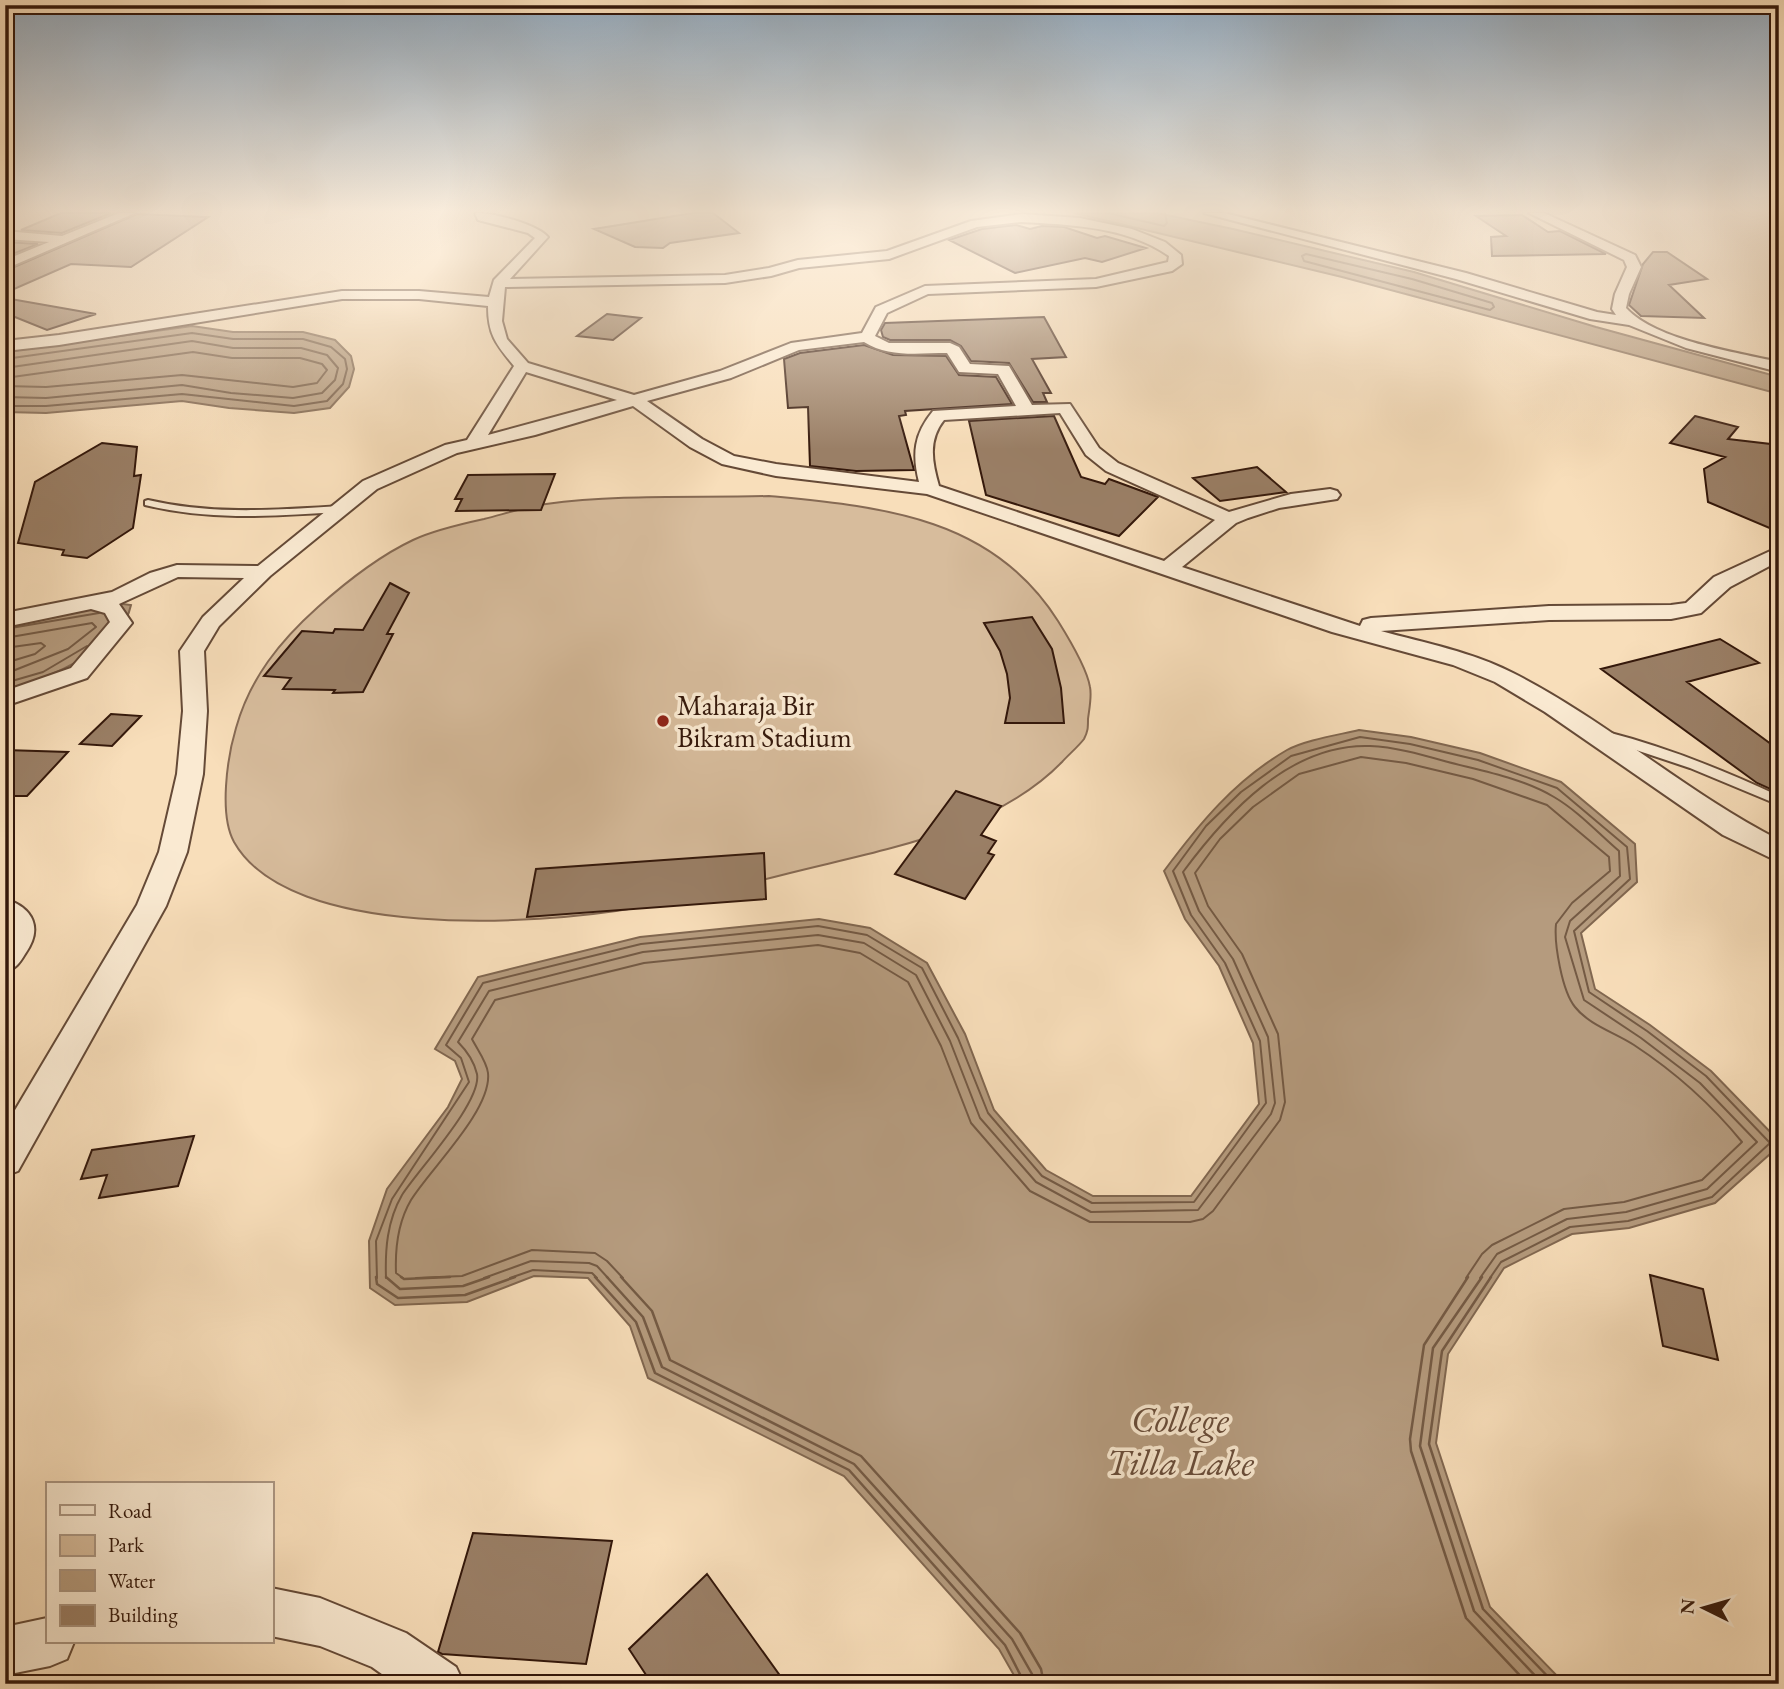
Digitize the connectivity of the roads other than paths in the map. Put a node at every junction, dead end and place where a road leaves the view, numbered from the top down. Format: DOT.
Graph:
graph roads {
  1 [pos="497,292"];
  2 [pos="921,292"];
  3 [pos="1515,292"];
  4 [pos="1623,292"];
  5 [pos="495,302"];
  6 [pos="1629,321"];
  7 [pos="867,337"];
  8 [pos="5,346"];
  9 [pos="1777,365"];
  10 [pos="522,366"];
  11 [pos="635,400"];
  12 [pos="1026,409"];
  13 [pos="474,443"];
  14 [pos="930,489"];
  15 [pos="1330,495"];
  16 [pos="148,503"];
  17 [pos="340,509"];
  18 [pos="1229,519"];
  19 [pos="1779,553"];
  20 [pos="1166,569"];
  21 [pos="263,572"];
  22 [pos="93,603"];
  23 [pos="5,620"];
  24 [pos="1340,627"];
  25 [pos="5,699"];
  26 [pos="1589,732"];
  27 [pos="1779,801"];
  28 [pos="1779,852"];
  29 [pos="5,910"];
  30 [pos="5,960"];
  31 [pos="5,1160"];
  32 [pos="273,1612"];
  33 [pos="46,1643"];
  34 [pos="5,1651"];
  35 [pos="439,1684"];
  1 -- 5 [label="street"];
  2 -- 7 [label="street"];
  3 -- 6 [label="street"];
  4 -- 6 [label="street"];
  5 -- 8 [label="street"];
  5 -- 10 [label="street"];
  6 -- 9 [label="street"];
  7 -- 11 [label="street"];
  7 -- 12 [label="street"];
  10 -- 11 [label="street"];
  10 -- 13 [label="street"];
  11 -- 13 [label="street"];
  11 -- 14 [label="street"];
  12 -- 14 [label="street"];
  12 -- 18 [label="street"];
  13 -- 17 [label="street"];
  14 -- 20 [label="street"];
  15 -- 18 [label="street"];
  16 -- 17 [label="lane"];
  17 -- 21 [label="street"];
  18 -- 20 [label="street"];
  19 -- 24 [label="street"];
  20 -- 24 [label="street"];
  21 -- 22 [label="street"];
  21 -- 31 [label="street"];
  22 -- 23 [label="street"];
  22 -- 25 [label="street"];
  24 -- 26 [label="street"];
  26 -- 27 [label="lane"];
  26 -- 28 [label="street"];
  29 -- 30 [label="street"];
  32 -- 35 [label="street"];
  33 -- 34 [label="street"];
}
